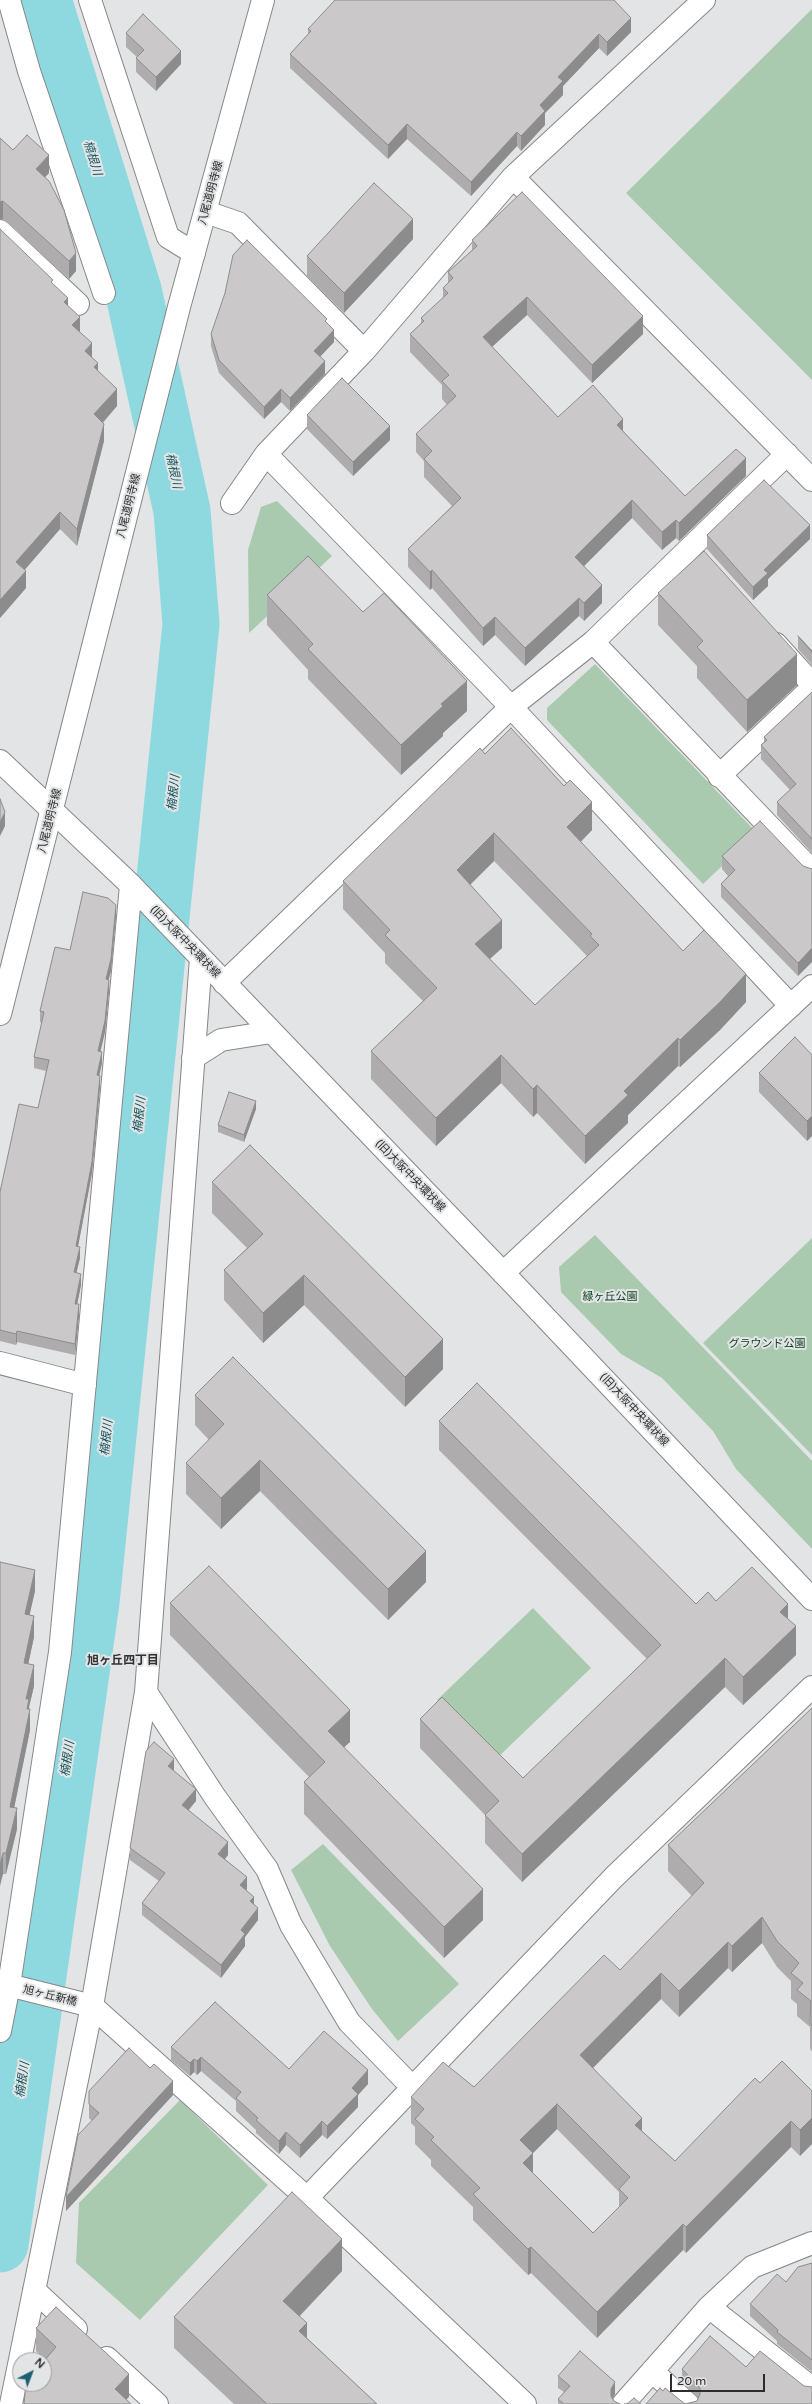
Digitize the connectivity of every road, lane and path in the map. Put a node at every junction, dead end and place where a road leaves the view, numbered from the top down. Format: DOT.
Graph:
graph roads {
  1 [pos="8,0"];
  2 [pos="90,0"];
  3 [pos="263,0"];
  4 [pos="704,0"];
  5 [pos="513,177"];
  6 [pos="206,212"];
  7 [pos="0,231"];
  8 [pos="194,253"];
  9 [pos="104,293"];
  10 [pos="78,304"];
  11 [pos="364,351"];
  12 [pos="266,454"];
  13 [pos="787,454"];
  14 [pos="812,480"];
  15 [pos="232,503"];
  16 [pos="690,548"];
  17 [pos="706,566"];
  18 [pos="764,631"];
  19 [pos="593,642"];
  20 [pos="812,684"];
  21 [pos="812,688"];
  22 [pos="511,707"];
  23 [pos="0,761"];
  24 [pos="719,776"];
  25 [pos="53,809"];
  26 [pos="812,871"];
  27 [pos="131,885"];
  28 [pos="201,958"];
  29 [pos="224,983"];
  30 [pos="810,991"];
  31 [pos="791,1006"];
  32 [pos="0,1014"];
  33 [pos="271,1032"];
  34 [pos="193,1058"];
  35 [pos="503,1273"];
  36 [pos="0,1363"];
  37 [pos="85,1385"];
  38 [pos="812,1599"];
  39 [pos="812,1687"];
  40 [pos="146,1692"];
  41 [pos="5,1984"];
  42 [pos="92,2006"];
  43 [pos="0,2031"];
  44 [pos="412,2087"];
  45 [pos="308,2198"];
  46 [pos="810,2246"];
  47 [pos="34,2290"];
  48 [pos="709,2307"];
  49 [pos="652,2371"];
  50 [pos="812,2388"];
  51 [pos="11,2404"];
  52 [pos="157,2404"];
  53 [pos="525,2404"];
  54 [pos="623,2404"];
  55 [pos="688,2404"];
  1 -- 9 [label="street"];
  2 -- 8 [label="street"];
  3 -- 6 [label="street, 八尾道明寺線"];
  4 -- 5 [label="street"];
  5 -- 11 [label="street"];
  5 -- 13 [label="street"];
  6 -- 8 [label="street, 八尾道明寺線"];
  6 -- 11 [label="street"];
  7 -- 10 [label="street"];
  8 -- 25 [label="street, 八尾道明寺線"];
  11 -- 12 [label="street"];
  12 -- 15 [label="street"];
  12 -- 22 [label="street"];
  13 -- 14 [label="street"];
  13 -- 16 [label="street"];
  16 -- 17 [label="street"];
  16 -- 19 [label="street"];
  18 -- 20 [label="street"];
  19 -- 22 [label="street"];
  19 -- 24 [label="street"];
  21 -- 24 [label="street"];
  22 -- 29 [label="street"];
  22 -- 31 [label="street"];
  23 -- 25 [label="street, (旧)大阪中央環状線"];
  24 -- 26 [label="street"];
  25 -- 27 [label="street, (旧)大阪中央環状線"];
  25 -- 32 [label="street, 八尾道明寺線"];
  27 -- 28 [label="street, (旧)大阪中央環状線"];
  27 -- 37 [label="street"];
  28 -- 29 [label="street, (旧)大阪中央環状線"];
  28 -- 34 [label="street"];
  29 -- 33 [label="street, (旧)大阪中央環状線"];
  30 -- 31 [label="street"];
  31 -- 35 [label="street"];
  33 -- 34 [label="street"];
  33 -- 35 [label="street, (旧)大阪中央環状線"];
  34 -- 40 [label="street"];
  35 -- 38 [label="street, (旧)大阪中央環状線"];
  36 -- 37 [label="street"];
  37 -- 41 [label="street"];
  39 -- 44 [label="street"];
  40 -- 42 [label="street"];
  40 -- 44 [label="street"];
  41 -- 42 [label="street, 旭ヶ丘新橋"];
  41 -- 43 [label="street"];
  42 -- 45 [label="street"];
  42 -- 47 [label="street"];
  44 -- 45 [label="street"];
  45 -- 53 [label="street"];
  46 -- 48 [label="street"];
  47 -- 51 [label="street"];
  47 -- 52 [label="street"];
  48 -- 49 [label="street"];
  48 -- 50 [label="street"];
  49 -- 54 [label="street"];
  49 -- 55 [label="street"];
}
